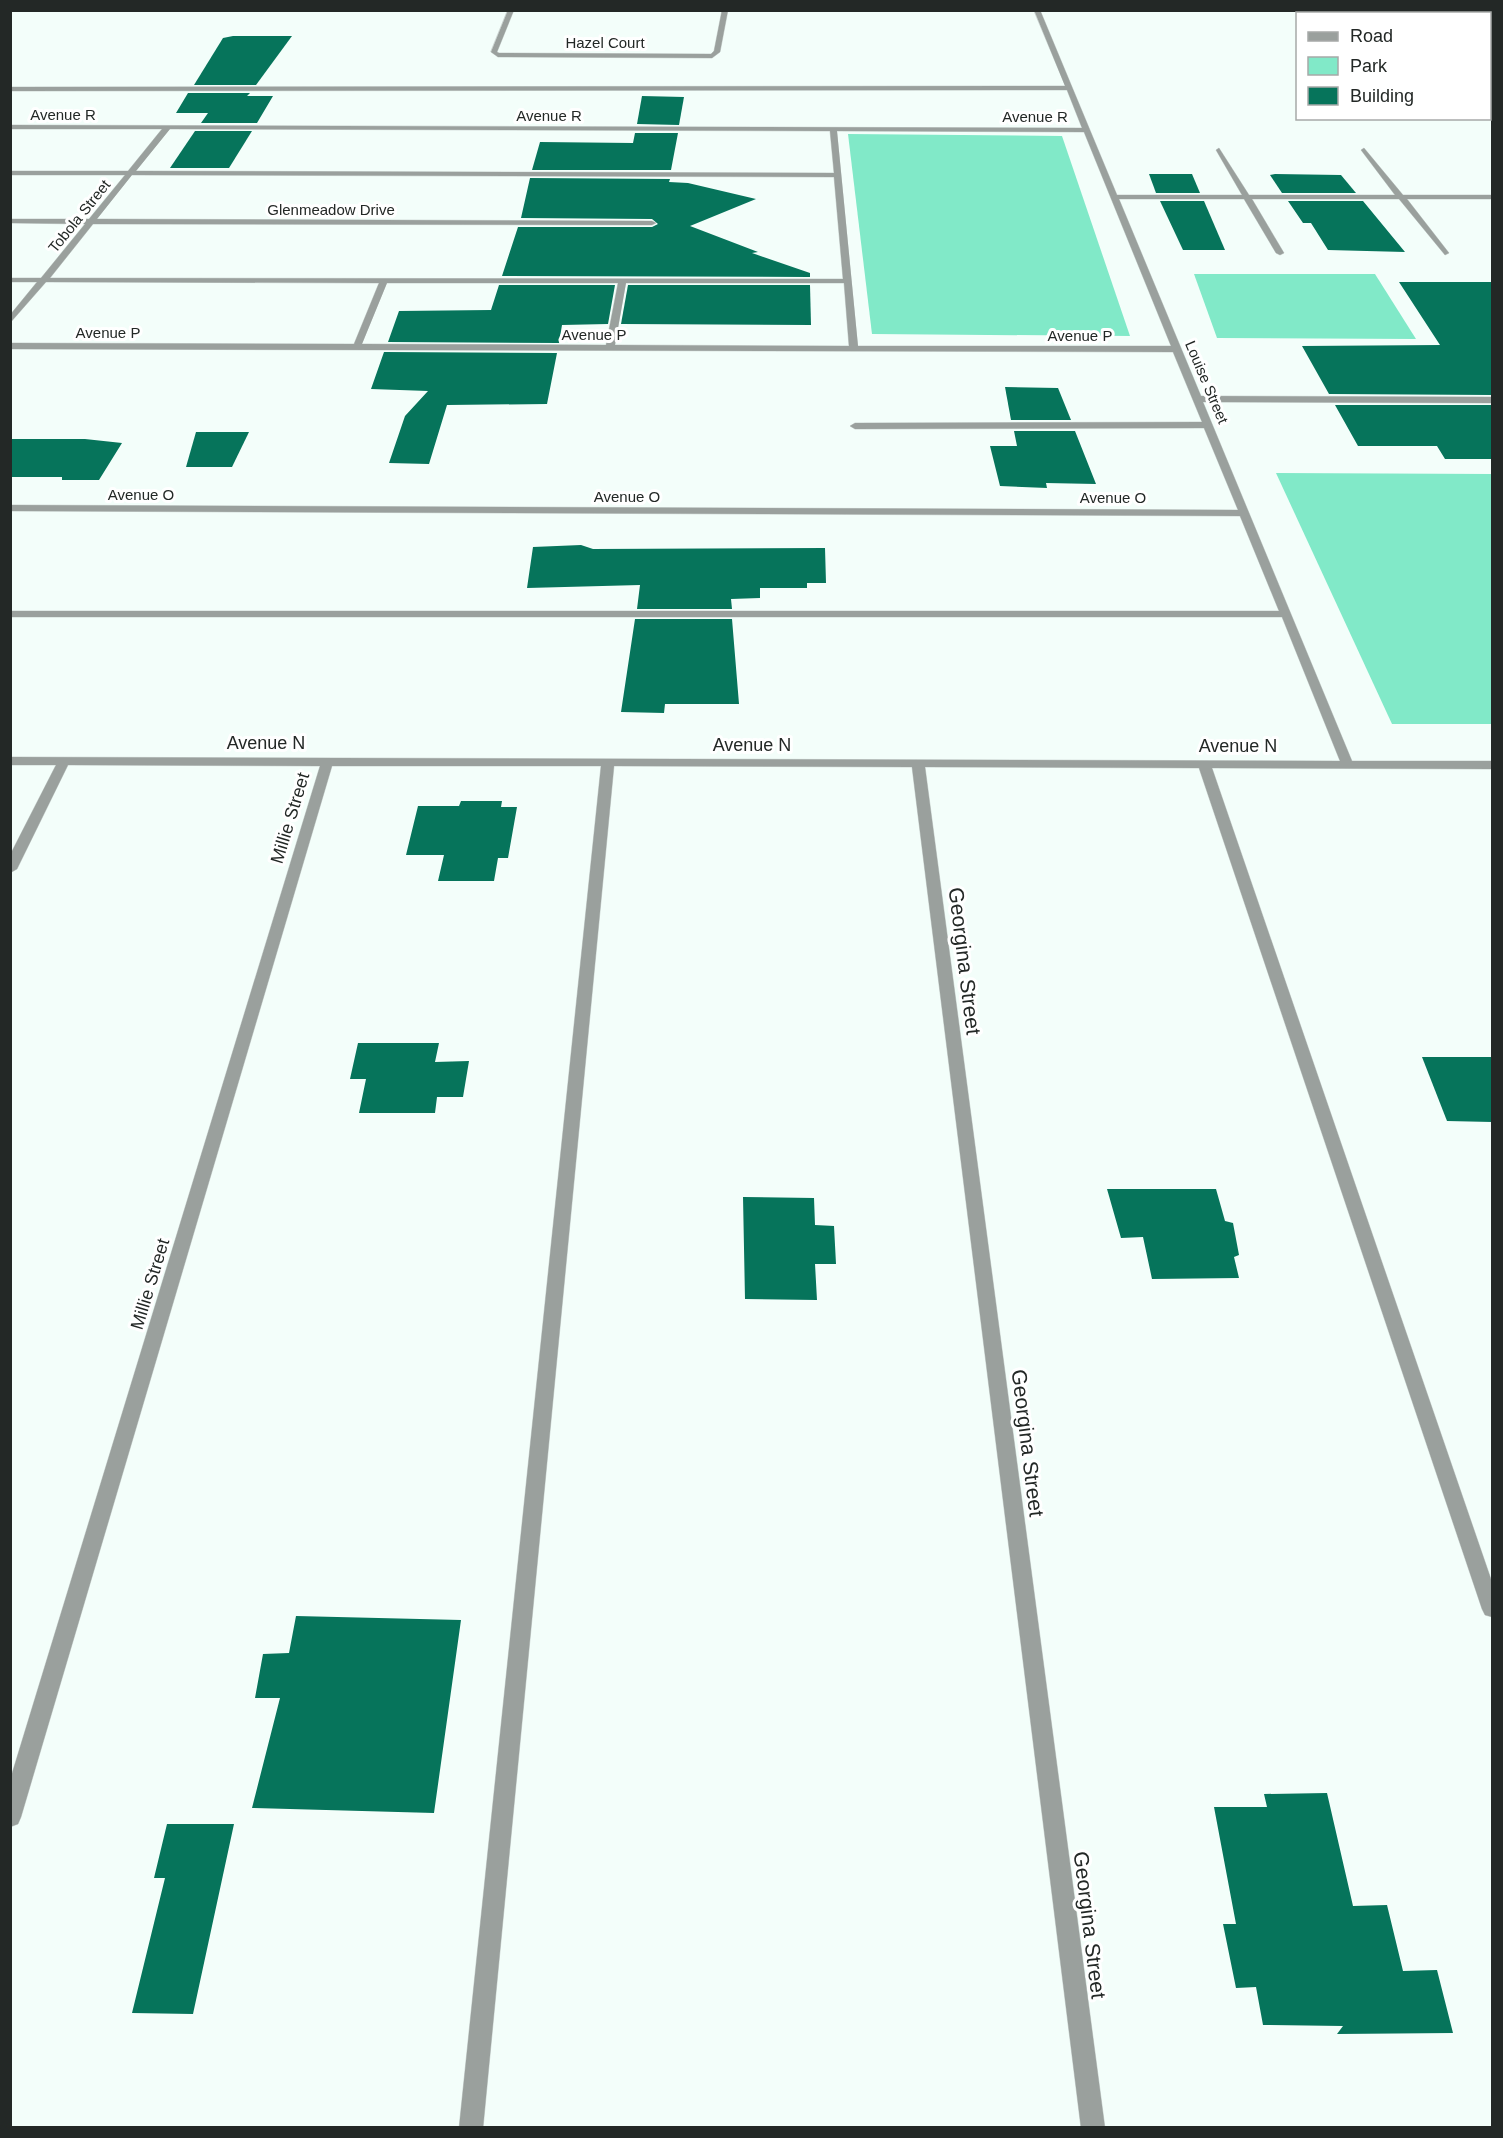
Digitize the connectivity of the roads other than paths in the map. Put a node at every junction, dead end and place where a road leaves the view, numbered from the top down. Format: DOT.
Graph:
graph roads {
  1 [pos="511,10"];
  2 [pos="725,10"];
  3 [pos="1037,10"];
  4 [pos="1069,88"];
  5 [pos="10,89"];
  6 [pos="10,127"];
  7 [pos="168,127"];
  8 [pos="833,129"];
  9 [pos="1087,130"];
  10 [pos="1219,150"];
  11 [pos="1364,150"];
  12 [pos="10,173"];
  13 [pos="131,173"];
  14 [pos="838,175"];
  15 [pos="1114,197"];
  16 [pos="1247,197"];
  17 [pos="1401,197"];
  18 [pos="1492,197"];
  19 [pos="10,221"];
  20 [pos="91,222"];
  21 [pos="652,223"];
  22 [pos="1280,253"];
  23 [pos="1445,253"];
  24 [pos="10,280"];
  25 [pos="44,280"];
  26 [pos="384,280"];
  27 [pos="622,281"];
  28 [pos="848,281"];
  29 [pos="10,321"];
  30 [pos="10,346"];
  31 [pos="357,347"];
  32 [pos="610,347"];
  33 [pos="854,348"];
  34 [pos="1177,350"];
  35 [pos="1198,399"];
  36 [pos="1492,400"];
  37 [pos="1209,425"];
  38 [pos="855,426"];
  39 [pos="10,508"];
  40 [pos="1244,513"];
  41 [pos="10,614"];
  42 [pos="1286,614"];
  43 [pos="10,761"];
  44 [pos="64,761"];
  45 [pos="327,762"];
  46 [pos="608,763"];
  47 [pos="918,764"];
  48 [pos="1204,764"];
  49 [pos="1348,765"];
  50 [pos="1492,765"];
  51 [pos="10,869"];
  52 [pos="1492,1609"];
  53 [pos="10,1816"];
  54 [pos="471,2127"];
  55 [pos="1093,2127"];
  1 -- 2 [label="street, Hazel Court"];
  3 -- 4 [label="street, Louise Street"];
  4 -- 5 [label="street"];
  4 -- 9 [label="street, Louise Street"];
  6 -- 7 [label="street, Avenue R"];
  7 -- 8 [label="street, Avenue R"];
  7 -- 13 [label="street, Tobola Street"];
  8 -- 9 [label="street, Avenue R"];
  8 -- 14 [label="street"];
  9 -- 15 [label="street, Louise Street"];
  10 -- 16 [label="street"];
  11 -- 17 [label="street"];
  12 -- 13 [label="street"];
  13 -- 14 [label="street"];
  13 -- 20 [label="street, Tobola Street"];
  14 -- 28 [label="street"];
  15 -- 16 [label="street"];
  15 -- 34 [label="street, Louise Street"];
  16 -- 17 [label="street"];
  16 -- 22 [label="street"];
  17 -- 18 [label="street"];
  17 -- 23 [label="street"];
  19 -- 20 [label="street, Glenmeadow Drive"];
  20 -- 21 [label="street, Glenmeadow Drive"];
  20 -- 25 [label="street, Tobola Street"];
  24 -- 25 [label="street"];
  25 -- 26 [label="street"];
  25 -- 29 [label="street, Tobola Street"];
  26 -- 27 [label="street"];
  26 -- 31 [label="street"];
  27 -- 28 [label="street"];
  27 -- 32 [label="street"];
  28 -- 33 [label="street"];
  30 -- 31 [label="street, Avenue P"];
  31 -- 32 [label="street, Avenue P"];
  32 -- 33 [label="street, Avenue P"];
  33 -- 34 [label="street, Avenue P"];
  34 -- 35 [label="street, Louise Street"];
  35 -- 36 [label="street"];
  35 -- 37 [label="street, Louise Street"];
  37 -- 38 [label="street"];
  37 -- 40 [label="street, Louise Street"];
  39 -- 40 [label="street, Avenue O"];
  40 -- 42 [label="street, Louise Street"];
  41 -- 42 [label="street"];
  42 -- 49 [label="street, Louise Street"];
  43 -- 44 [label="street, Avenue N"];
  44 -- 45 [label="street, Avenue N"];
  44 -- 51 [label="street"];
  45 -- 46 [label="street, Avenue N"];
  45 -- 53 [label="street, Millie Street"];
  46 -- 47 [label="street, Avenue N"];
  46 -- 54 [label="street"];
  47 -- 48 [label="street, Avenue N"];
  47 -- 55 [label="street, Georgina Street"];
  48 -- 49 [label="street, Avenue N"];
  48 -- 52 [label="street"];
  49 -- 50 [label="street, Avenue N"];
}
